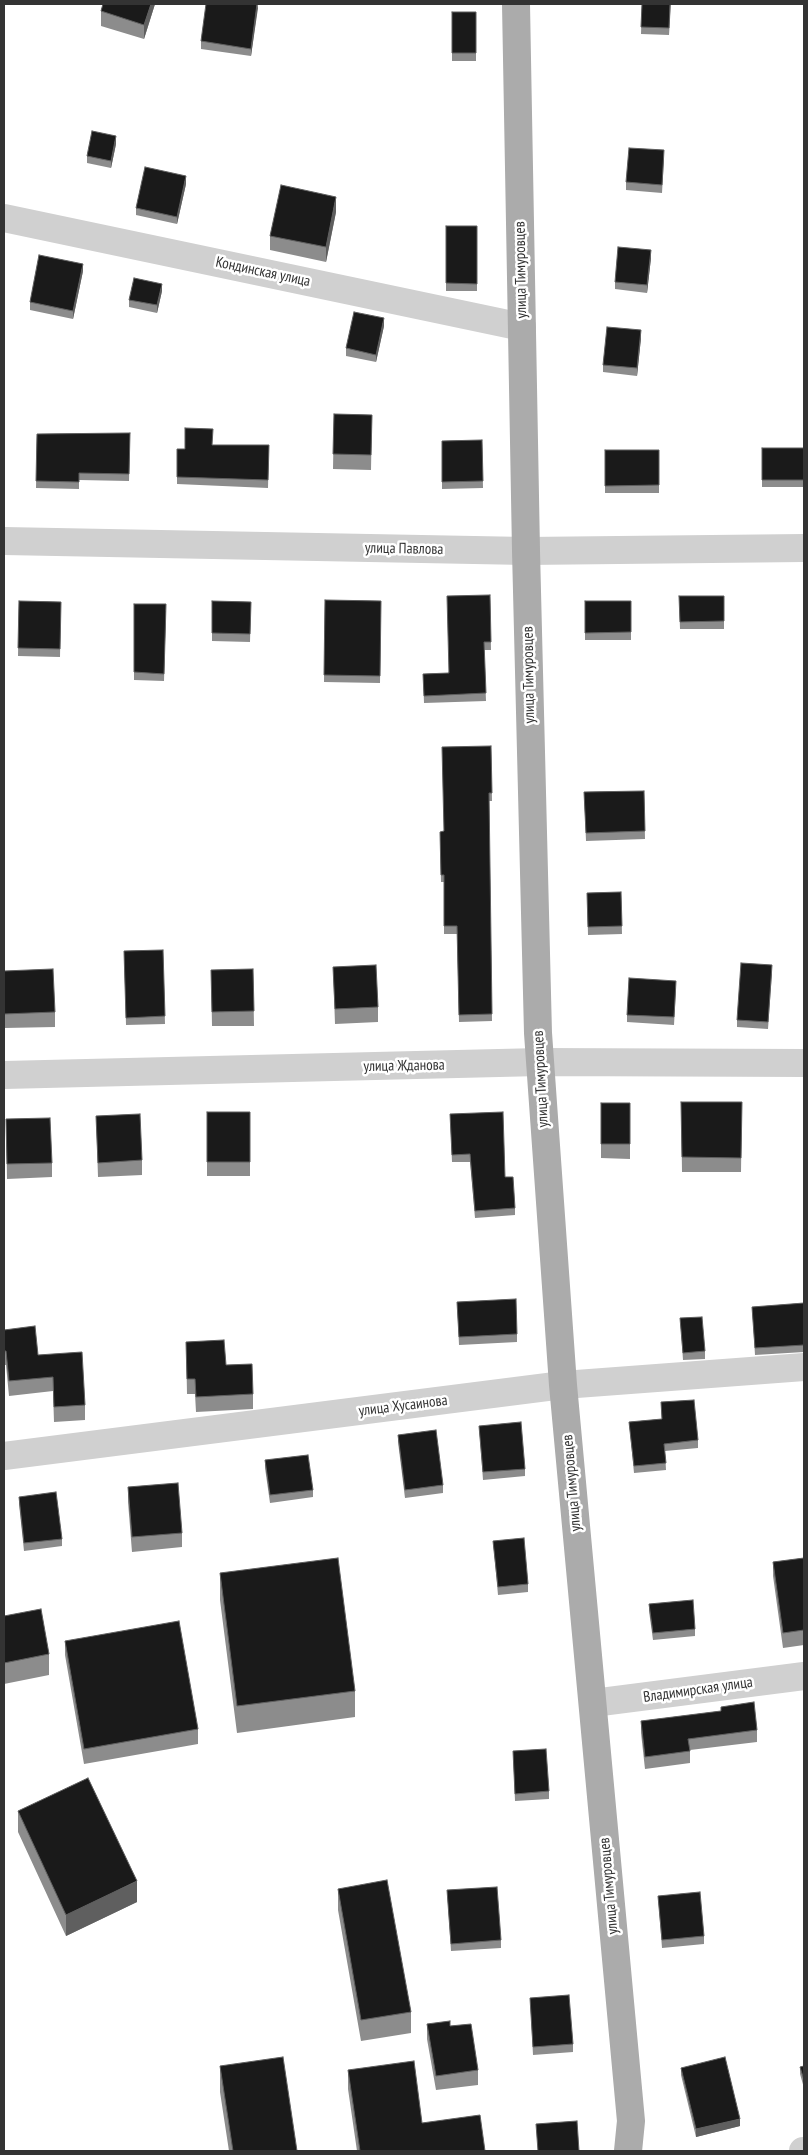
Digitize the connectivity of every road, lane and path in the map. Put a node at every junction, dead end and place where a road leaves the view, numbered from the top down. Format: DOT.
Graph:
graph roads {
  1 [pos="516,4"];
  2 [pos="4,218"];
  3 [pos="522,327"];
  4 [pos="4,541"];
  5 [pos="804,548"];
  6 [pos="526,551"];
  7 [pos="540,1062"];
  8 [pos="804,1063"];
  9 [pos="4,1075"];
  10 [pos="804,1367"];
  11 [pos="563,1385"];
  12 [pos="4,1456"];
  13 [pos="804,1676"];
  14 [pos="593,1703"];
  15 [pos="628,2151"];
  1 -- 3 [label="main road, улица Тимуровцев"];
  2 -- 3 [label="street, Кондинская улица"];
  3 -- 6 [label="main road, улица Тимуровцев"];
  4 -- 6 [label="street, улица Павлова"];
  5 -- 6 [label="street, улица Павлова"];
  6 -- 7 [label="main road, улица Тимуровцев"];
  7 -- 8 [label="street, улица Жданова"];
  7 -- 9 [label="street, улица Жданова"];
  7 -- 11 [label="main road, улица Тимуровцев"];
  10 -- 11 [label="street, улица Хусаинова"];
  11 -- 12 [label="street, улица Хусаинова"];
  11 -- 14 [label="main road, улица Тимуровцев"];
  13 -- 14 [label="street, Владимирская улица"];
  14 -- 15 [label="main road, улица Тимуровцев"];
}
